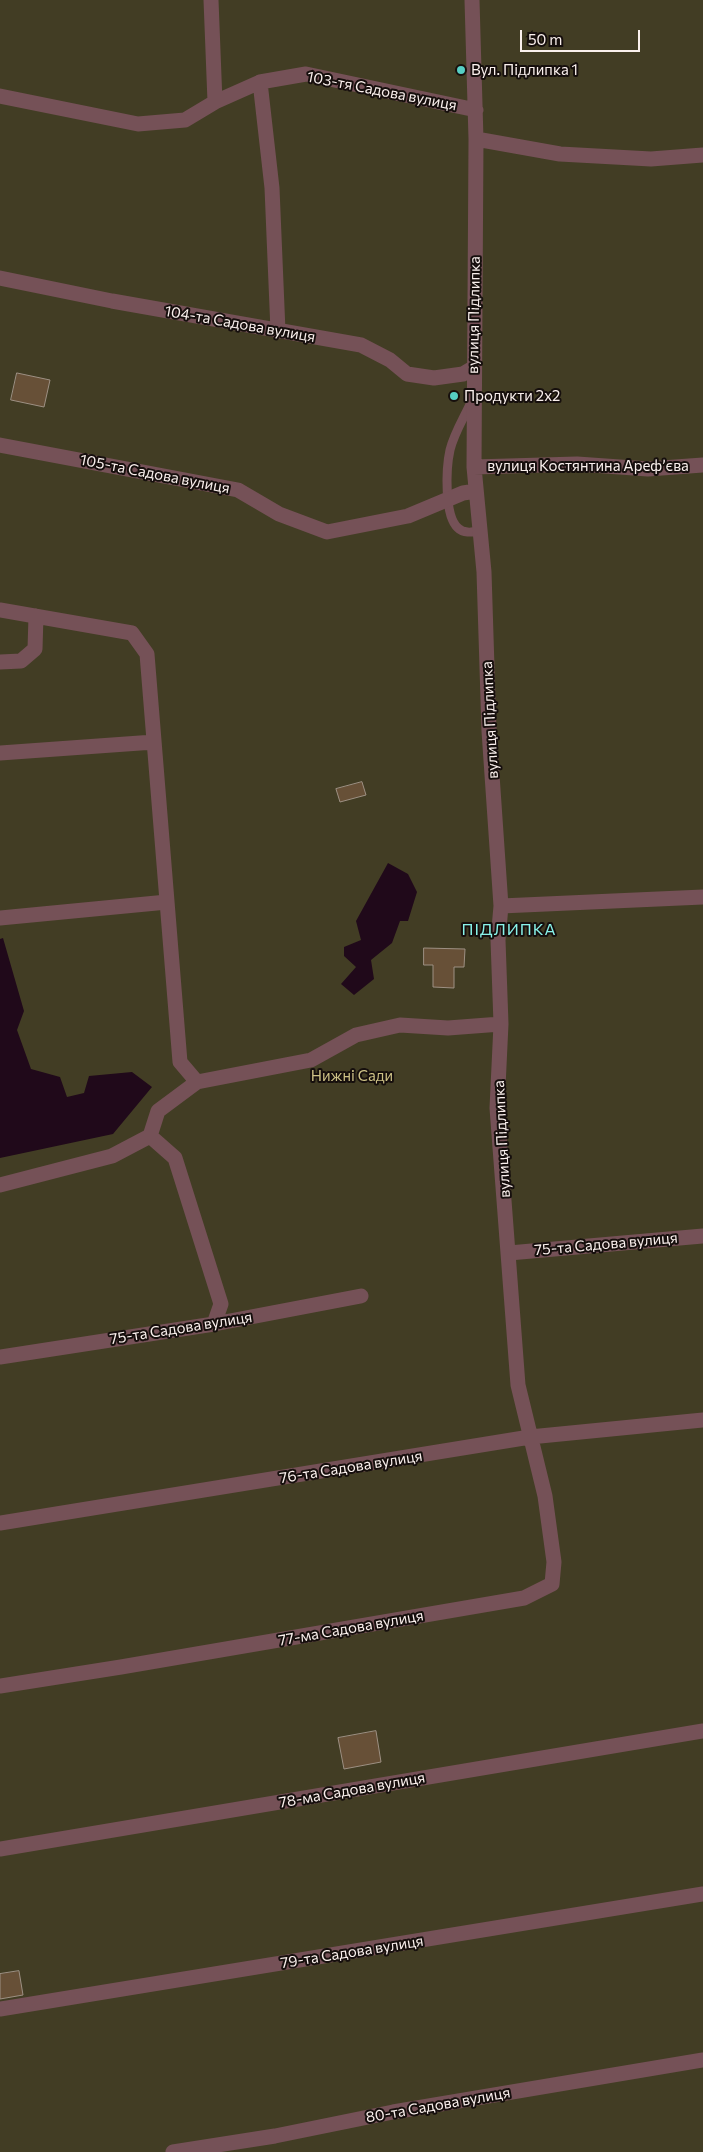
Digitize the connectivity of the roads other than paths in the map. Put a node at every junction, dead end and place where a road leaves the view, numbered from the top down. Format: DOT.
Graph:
graph roads {
  1 [pos="211,0"];
  2 [pos="472,0"];
  3 [pos="260,82"];
  4 [pos="0,96"];
  5 [pos="215,102"];
  6 [pos="476,110"];
  7 [pos="476,138"];
  8 [pos="703,155"];
  9 [pos="0,278"];
  10 [pos="278,331"];
  11 [pos="473,368"];
  12 [pos="473,398"];
  13 [pos="0,445"];
  14 [pos="703,465"];
  15 [pos="474,467"];
  16 [pos="476,491"];
  17 [pos="448,499"];
  18 [pos="480,531"];
  19 [pos="0,610"];
  20 [pos="36,616"];
  21 [pos="0,662"];
  22 [pos="154,742"];
  23 [pos="0,753"];
  24 [pos="703,897"];
  25 [pos="167,902"];
  26 [pos="501,906"];
  27 [pos="0,918"];
  28 [pos="501,1024"];
  29 [pos="197,1082"];
  30 [pos="150,1136"];
  31 [pos="0,1185"];
  32 [pos="703,1236"];
  33 [pos="509,1253"];
  34 [pos="361,1296"];
  35 [pos="214,1324"];
  36 [pos="0,1357"];
  37 [pos="703,1420"];
  38 [pos="530,1438"];
  39 [pos="0,1523"];
  40 [pos="0,1686"];
  41 [pos="703,1731"];
  42 [pos="0,1849"];
  43 [pos="703,1894"];
  44 [pos="0,2009"];
  45 [pos="703,2060"];
  46 [pos="173,2152"];
  1 -- 5 [label="street"];
  2 -- 6 [label="street, вулиця Підлипка"];
  3 -- 5 [label="street, 103-тя Садова вулиця"];
  3 -- 6 [label="street, 103-тя Садова вулиця"];
  3 -- 10 [label="street"];
  4 -- 5 [label="street, 103-тя Садова вулиця"];
  6 -- 7 [label="street, вулиця Підлипка"];
  7 -- 8 [label="street"];
  7 -- 11 [label="street, вулиця Підлипка"];
  9 -- 10 [label="street, 104-та Садова вулиця"];
  10 -- 11 [label="street, 104-та Садова вулиця"];
  11 -- 12 [label="street, вулиця Підлипка"];
  12 -- 15 [label="street, вулиця Підлипка"];
  12 -- 17 [label="lane"];
  13 -- 17 [label="street, 105-та Садова вулиця"];
  14 -- 15 [label="street, вулиця Костянтина Арефʼєва"];
  15 -- 16 [label="street, вулиця Підлипка"];
  16 -- 17 [label="street, 105-та Садова вулиця"];
  16 -- 18 [label="street, вулиця Підлипка"];
  17 -- 18 [label="lane"];
  18 -- 26 [label="street, вулиця Підлипка"];
  19 -- 20 [label="street"];
  20 -- 21 [label="street"];
  20 -- 22 [label="street"];
  22 -- 23 [label="street"];
  22 -- 25 [label="street"];
  24 -- 26 [label="street"];
  25 -- 27 [label="street"];
  25 -- 29 [label="street"];
  26 -- 28 [label="street, вулиця Підлипка"];
  28 -- 29 [label="street"];
  28 -- 33 [label="street, вулиця Підлипка"];
  29 -- 30 [label="street"];
  30 -- 31 [label="street"];
  30 -- 35 [label="street"];
  32 -- 33 [label="street, 75-та Садова вулиця"];
  33 -- 38 [label="street, вулиця Підлипка"];
  34 -- 35 [label="street, 75-та Садова вулиця"];
  35 -- 36 [label="street, 75-та Садова вулиця"];
  37 -- 38 [label="street, 76-та Садова вулиця"];
  38 -- 39 [label="street, 76-та Садова вулиця"];
  38 -- 40 [label="street, 77-ма Садова вулиця"];
  41 -- 42 [label="street, 78-ма Садова вулиця"];
  43 -- 44 [label="street, 79-та Садова вулиця"];
  45 -- 46 [label="street, 80-та Садова вулиця"];
}
